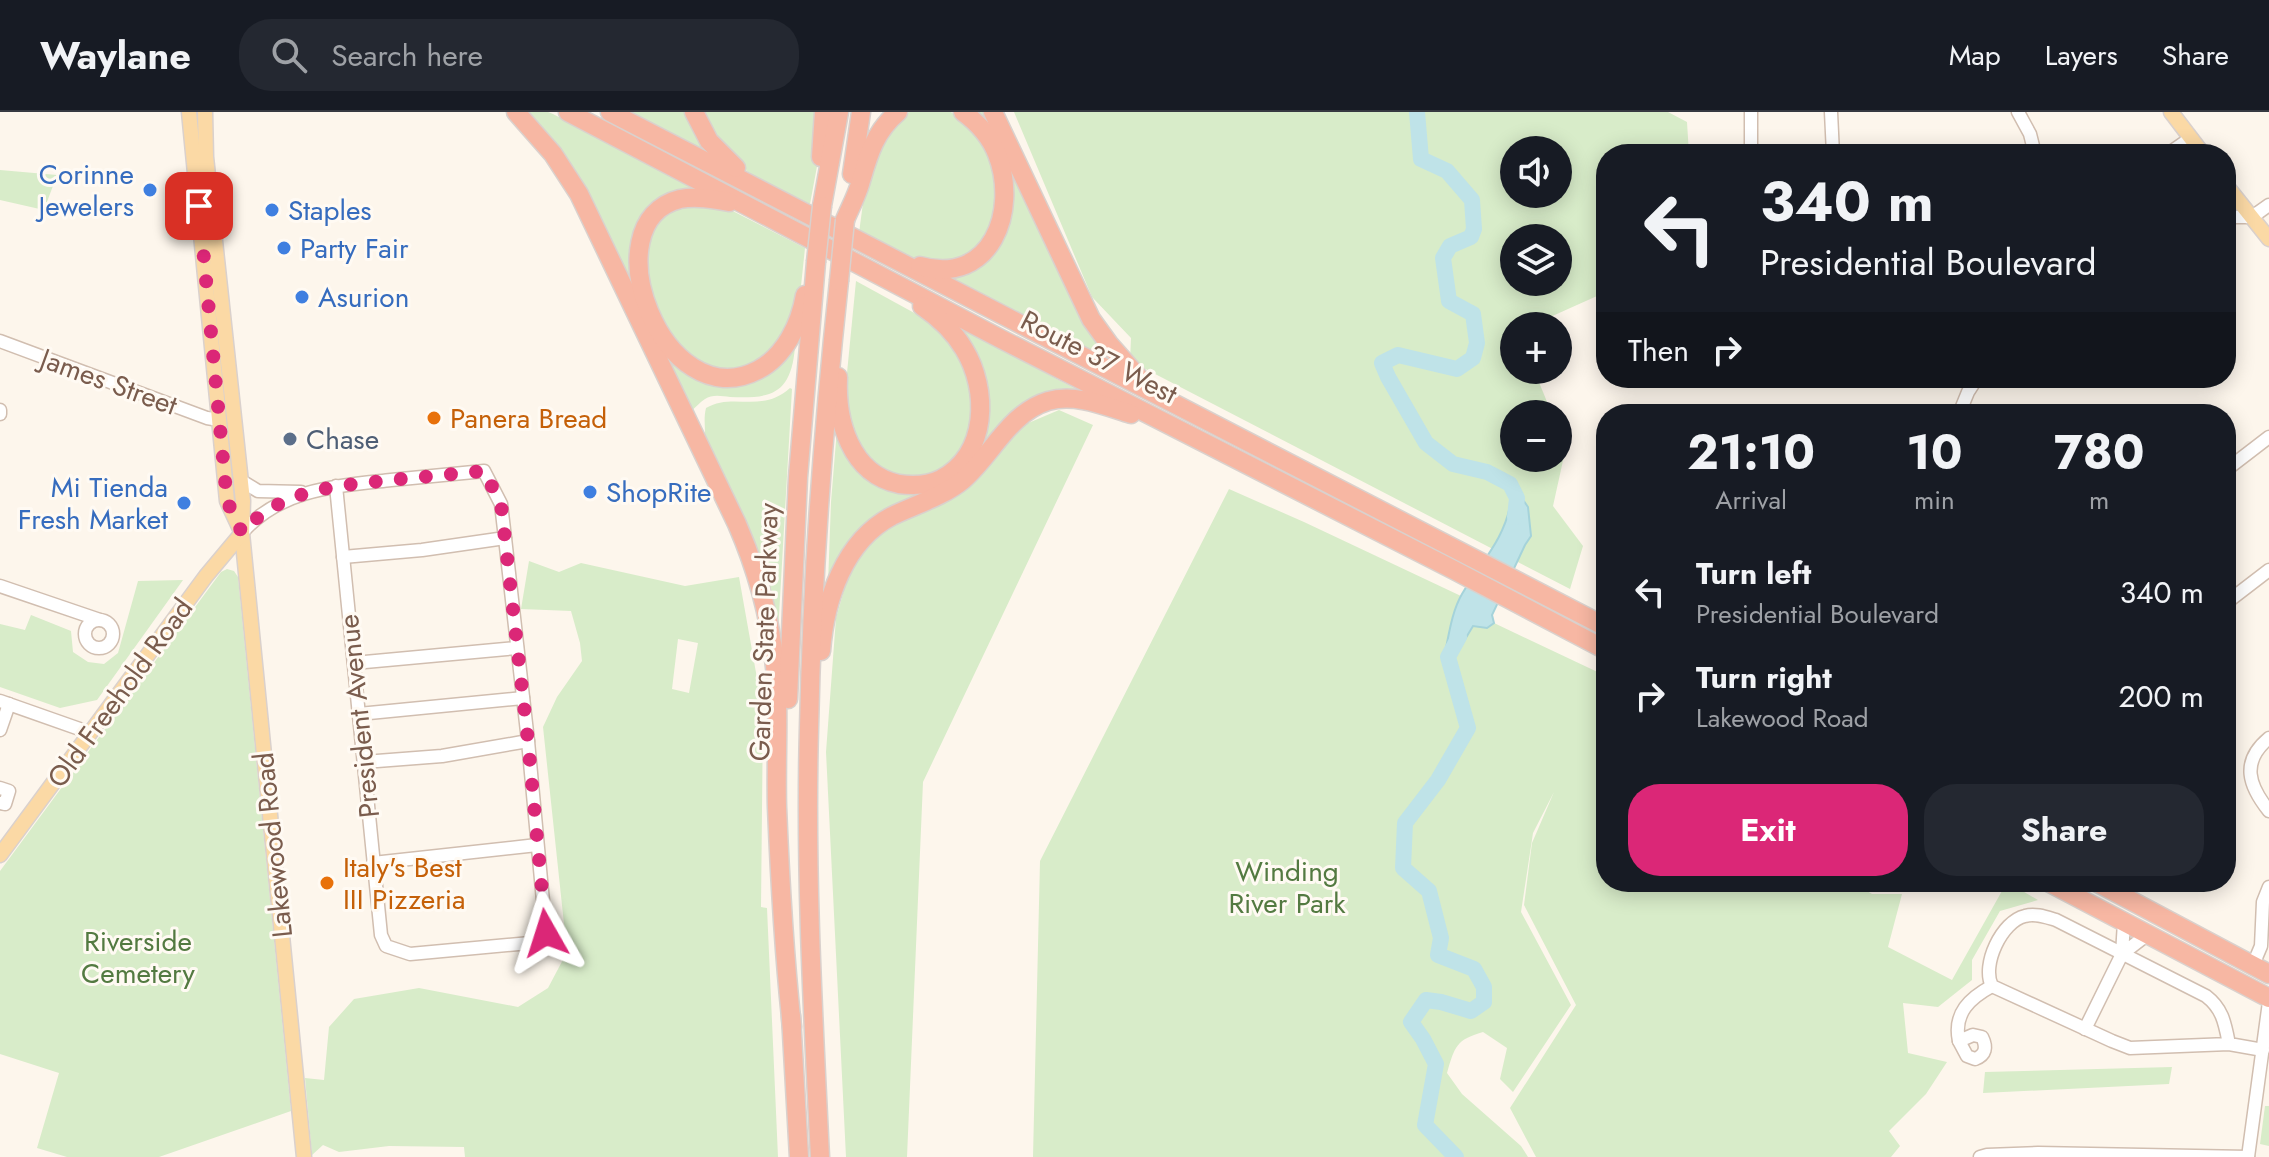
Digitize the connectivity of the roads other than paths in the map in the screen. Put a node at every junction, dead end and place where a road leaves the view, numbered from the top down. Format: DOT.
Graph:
graph roads {
  1 [pos="189,112"];
  2 [pos="205,112"];
  3 [pos="516,112"];
  4 [pos="568,112"];
  5 [pos="610,112"];
  6 [pos="694,112"];
  7 [pos="824,112"];
  8 [pos="839,112"];
  9 [pos="861,112"];
  10 [pos="898,112"];
  11 [pos="963,112"];
  12 [pos="993,112"];
  13 [pos="1751,112"];
  14 [pos="1831,112"];
  15 [pos="2018,112"];
  16 [pos="2171,112"];
  17 [pos="2191,138"];
  18 [pos="1751,144"];
  19 [pos="1833,144"];
  20 [pos="2032,144"];
  21 [pos="2182,144"];
  22 [pos="2196,144"];
  23 [pos="766,192"];
  24 [pos="2236,197"];
  25 [pos="2269,205"];
  26 [pos="822,206"];
  27 [pos="751,207"];
  28 [pos="2236,217"];
  29 [pos="2252,217"];
  30 [pos="845,220"];
  31 [pos="2269,239"];
  32 [pos="879,251"];
  33 [pos="816,262"];
  34 [pos="839,281"];
  35 [pos="899,285"];
  36 [pos="0,341"];
  37 [pos="1183,407"];
  38 [pos="219,420"];
  39 [pos="1174,426"];
  40 [pos="2269,437"];
  41 [pos="2236,462"];
  42 [pos="240,480"];
  43 [pos="336,486"];
  44 [pos="308,492"];
  45 [pos="242,533"];
  46 [pos="505,538"];
  47 [pos="343,557"];
  48 [pos="1458,562"];
  49 [pos="2269,570"];
  50 [pos="0,586"];
  51 [pos="2236,595"];
  52 [pos="1527,598"];
  53 [pos="100,620"];
  54 [pos="1596,623"];
  55 [pos="1596,643"];
  56 [pos="517,648"];
  57 [pos="354,663"];
  58 [pos="523,698"];
  59 [pos="4,703"];
  60 [pos="359,714"];
  61 [pos="0,730"];
  62 [pos="91,733"];
  63 [pos="2269,738"];
  64 [pos="528,741"];
  65 [pos="364,762"];
  66 [pos="0,788"];
  67 [pos="0,803"];
  68 [pos="2269,811"];
  69 [pos="537,845"];
  70 [pos="0,855"];
  71 [pos="373,863"];
  72 [pos="809,878"];
  73 [pos="2269,887"];
  74 [pos="2067,892"];
  75 [pos="2115,892"];
  76 [pos="2124,922"];
  77 [pos="2148,934"];
  78 [pos="2122,954"];
  79 [pos="2261,970"];
  80 [pos="1992,986"];
  81 [pos="2269,1000"];
  82 [pos="792,1027"];
  83 [pos="2085,1029"];
  84 [pos="1959,1041"];
  85 [pos="2229,1044"];
  86 [pos="2263,1050"];
  87 [pos="2101,1156"];
  88 [pos="304,1157"];
  89 [pos="799,1157"];
  90 [pos="820,1157"];
  91 [pos="1980,1157"];
  92 [pos="2248,1157"];
  1 -- 38 [label="main road, Lakewood Road"];
  2 -- 42 [label="main road, Lakewood Road"];
  3 -- 82 [label="highway"];
  4 -- 27 [label="highway, Route 37 West"];
  5 -- 23 [label="highway, Route 37 West"];
  6 -- 23 [label="highway"];
  7 -- 26 [label="highway"];
  8 -- 26 [label="highway, Garden State Parkway"];
  9 -- 30 [label="highway, Garden State Parkway"];
  10 -- 30 [label="highway"];
  11 -- 32 [label="highway"];
  12 -- 37 [label="highway"];
  13 -- 18 [label="street"];
  14 -- 19 [label="street"];
  15 -- 20 [label="street"];
  16 -- 17 [label="main road"];
  17 -- 21 [label="street"];
  17 -- 22 [label="main road"];
  23 -- 32 [label="highway, Route 37 West"];
  24 -- 29 [label="main road"];
  25 -- 29 [label="street"];
  26 -- 33 [label="highway, Garden State Parkway, bridge"];
  27 -- 33 [label="highway"];
  27 -- 35 [label="highway, Route 37 West"];
  28 -- 29 [label="street"];
  29 -- 31 [label="main road"];
  30 -- 34 [label="highway, Garden State Parkway, bridge"];
  32 -- 37 [label="highway, Route 37 West"];
  33 -- 82 [label="highway, Garden State Parkway"];
  34 -- 35 [label="highway"];
  34 -- 72 [label="highway, Garden State Parkway"];
  35 -- 39 [label="highway, Route 37 West"];
  36 -- 38 [label="street, James Street"];
  37 -- 48 [label="highway, Route 37 West"];
  38 -- 45 [label="main road, Lakewood Road"];
  39 -- 48 [label="highway, Route 37 West"];
  39 -- 72 [label="highway"];
  40 -- 41 [label="street"];
  42 -- 44 [label="street"];
  42 -- 45 [label="main road, Lakewood Road"];
  43 -- 44 [label="street"];
  43 -- 46 [label="street"];
  43 -- 47 [label="street, President Avenue"];
  44 -- 45 [label="street"];
  45 -- 62 [label="main road, Old Freehold Road"];
  45 -- 88 [label="main road, Lakewood Road"];
  46 -- 47 [label="street"];
  46 -- 56 [label="street"];
  47 -- 57 [label="street, President Avenue"];
  48 -- 52 [label="highway, Route 37 West"];
  49 -- 51 [label="street"];
  50 -- 53 [label="street"];
  52 -- 54 [label="highway, Route 37 West"];
  52 -- 55 [label="highway, Route 37 West"];
  56 -- 57 [label="street"];
  56 -- 58 [label="street"];
  57 -- 60 [label="street, President Avenue"];
  58 -- 60 [label="street"];
  58 -- 64 [label="street"];
  59 -- 61 [label="street"];
  59 -- 62 [label="street"];
  60 -- 65 [label="street, President Avenue"];
  62 -- 70 [label="main road, Old Freehold Road"];
  63 -- 68 [label="street"];
  64 -- 65 [label="street"];
  64 -- 69 [label="street"];
  65 -- 71 [label="street, President Avenue"];
  66 -- 67 [label="street"];
  69 -- 71 [label="street"];
  69 -- 71 [label="street, President Avenue"];
  72 -- 90 [label="highway, Garden State Parkway"];
  73 -- 79 [label="street"];
  74 -- 76 [label="highway"];
  75 -- 79 [label="highway"];
  76 -- 77 [label="highway"];
  76 -- 78 [label="street"];
  77 -- 78 [label="street"];
  77 -- 81 [label="highway"];
  78 -- 80 [label="street"];
  78 -- 83 [label="street"];
  78 -- 85 [label="street"];
  80 -- 83 [label="street"];
  80 -- 84 [label="street"];
  81 -- 86 [label="street"];
  82 -- 89 [label="highway, Garden State Parkway"];
  83 -- 85 [label="street"];
  85 -- 86 [label="street"];
  86 -- 92 [label="street"];
  87 -- 91 [label="street"];
  87 -- 92 [label="street"];
}
